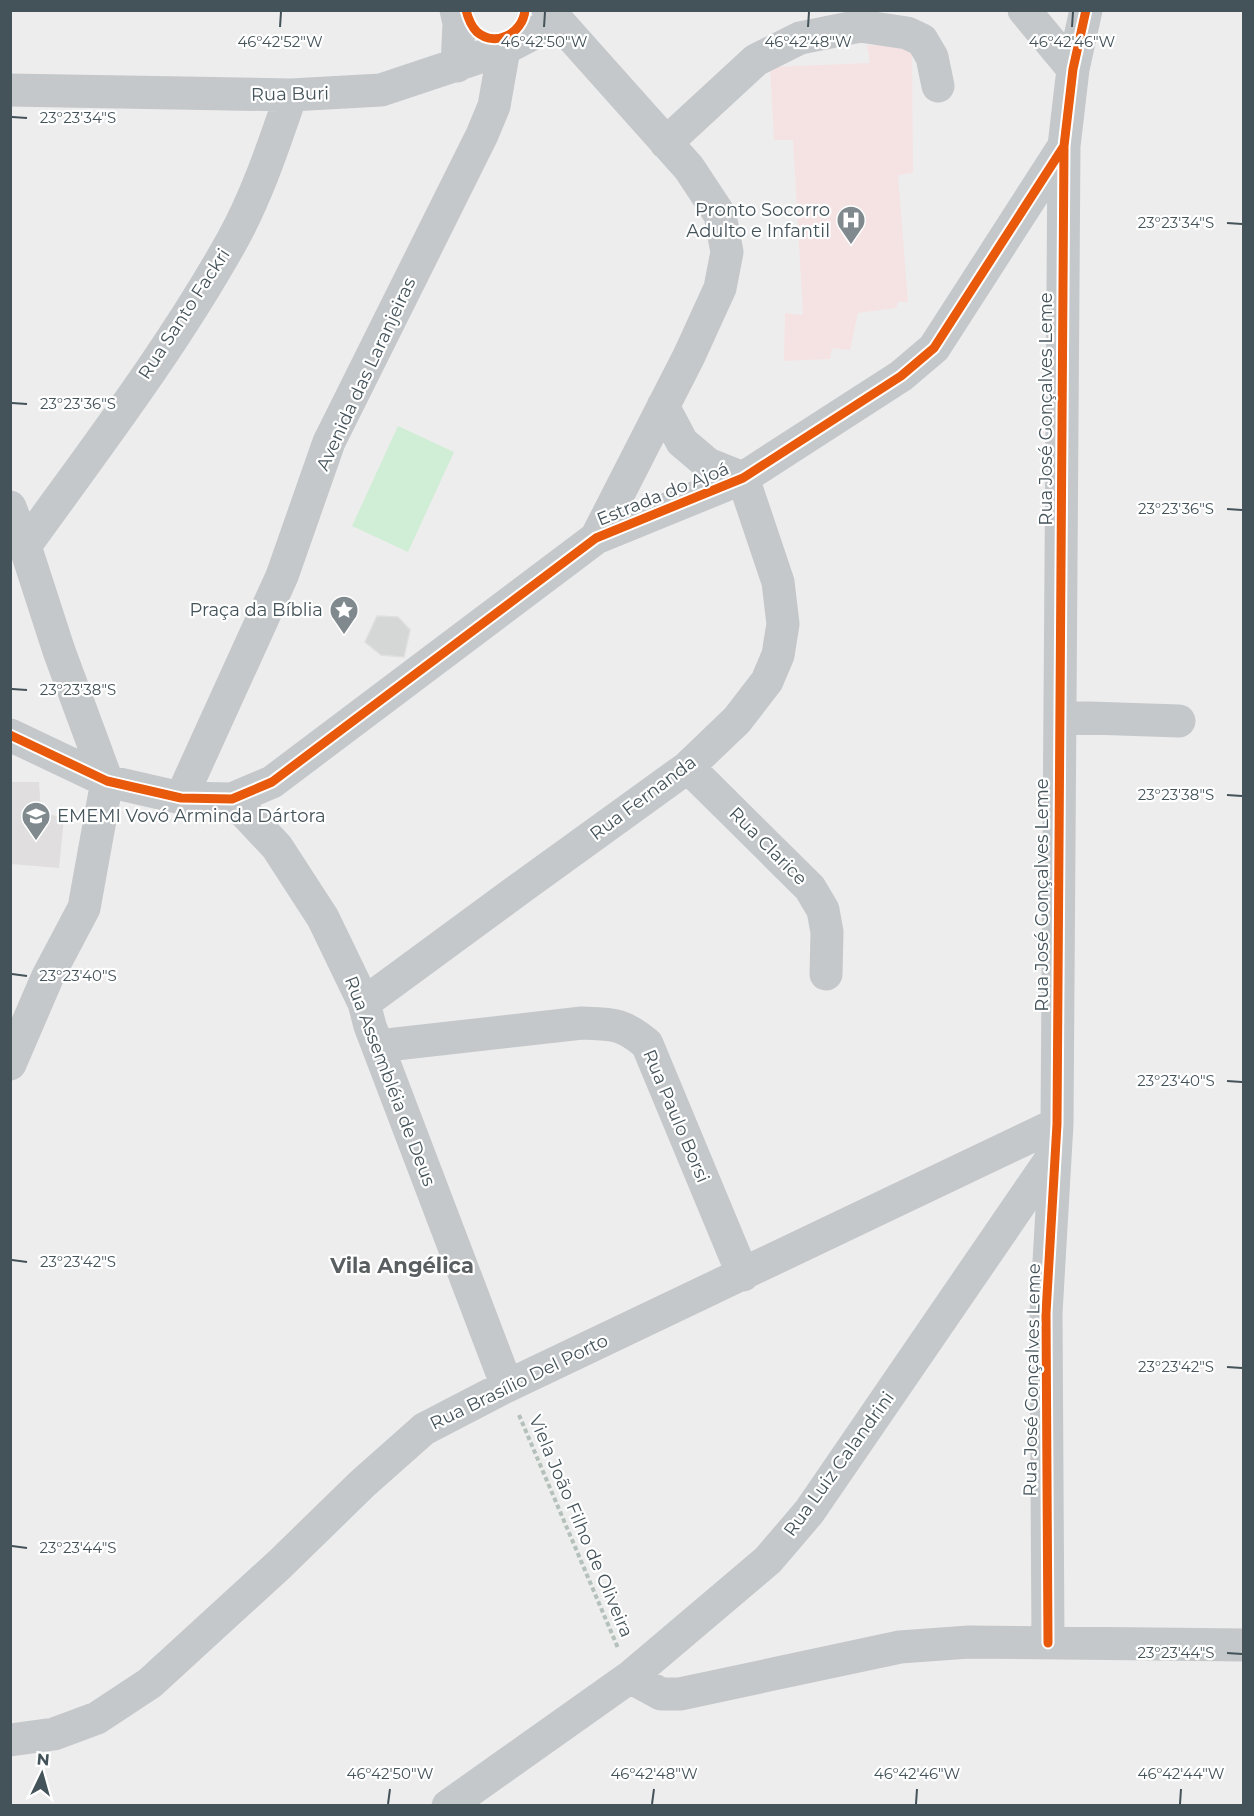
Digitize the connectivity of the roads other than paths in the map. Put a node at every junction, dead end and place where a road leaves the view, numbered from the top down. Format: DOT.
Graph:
graph roads {
  1 [pos="456,10"];
  2 [pos="1024,10"];
  3 [pos="1086,10"];
  4 [pos="552,16"];
  5 [pos="504,49"];
  6 [pos="457,66"];
  7 [pos="1074,69"];
  8 [pos="938,86"];
  9 [pos="10,90"];
  10 [pos="291,95"];
  11 [pos="666,143"];
  12 [pos="1064,146"];
  13 [pos="663,406"];
  14 [pos="743,478"];
  15 [pos="10,507"];
  16 [pos="596,538"];
  17 [pos="25,546"];
  18 [pos="1060,717"];
  19 [pos="1179,721"];
  20 [pos="10,735"];
  21 [pos="688,767"];
  22 [pos="107,781"];
  23 [pos="181,798"];
  24 [pos="232,799"];
  25 [pos="826,974"];
  26 [pos="364,1004"];
  27 [pos="378,1046"];
  28 [pos="10,1064"];
  29 [pos="1056,1138"];
  30 [pos="743,1275"];
  31 [pos="507,1386"];
  32 [pos="1048,1643"];
  33 [pos="1244,1645"];
  34 [pos="630,1677"];
  35 [pos="10,1740"];
  36 [pos="448,1806"];
  1 -- 6 [label="street"];
  2 -- 7 [label="street"];
  3 -- 7 [label="street, Estrada do Ajoá"];
  4 -- 5 [label="street, Rua Buri"];
  4 -- 11 [label="street"];
  5 -- 6 [label="street, Rua Buri"];
  5 -- 23 [label="street, Avenida das Laranjeiras"];
  6 -- 10 [label="street, Rua Buri"];
  7 -- 12 [label="street, Estrada do Ajoá"];
  8 -- 11 [label="street"];
  9 -- 10 [label="street, Rua Buri"];
  10 -- 17 [label="street, Rua Santo Fackri"];
  11 -- 13 [label="street"];
  12 -- 14 [label="street, Estrada do Ajoá"];
  12 -- 18 [label="street, Rua José Gonçalves Leme"];
  13 -- 14 [label="street"];
  13 -- 16 [label="street"];
  14 -- 16 [label="street, Estrada do Ajoá"];
  14 -- 21 [label="street, Rua Fernanda"];
  15 -- 17 [label="street"];
  16 -- 24 [label="street, Estrada do Ajoá"];
  17 -- 22 [label="street"];
  18 -- 19 [label="street"];
  18 -- 29 [label="street, Rua José Gonçalves Leme"];
  20 -- 22 [label="street, Estrada do Ajoá"];
  21 -- 25 [label="street, Rua Clarice"];
  21 -- 26 [label="street, Rua Fernanda"];
  22 -- 23 [label="street, Estrada do Ajoá"];
  22 -- 28 [label="street"];
  23 -- 24 [label="street, Estrada do Ajoá"];
  24 -- 26 [label="street, Rua Assembléia de Deus"];
  26 -- 27 [label="street, Rua Assembléia de Deus"];
  27 -- 30 [label="street, Rua Paulo Borsi"];
  27 -- 31 [label="street, Rua Assembléia de Deus"];
  29 -- 30 [label="street, Rua Brasílio Del Porto"];
  29 -- 32 [label="street, Rua José Gonçalves Leme"];
  29 -- 34 [label="street, Rua Luiz Calandrini"];
  30 -- 31 [label="street, Rua Brasílio Del Porto"];
  31 -- 35 [label="street, Rua Brasílio Del Porto"];
  32 -- 33 [label="street"];
  32 -- 34 [label="street"];
  34 -- 36 [label="street, Rua Luiz Calandrini"];
}
